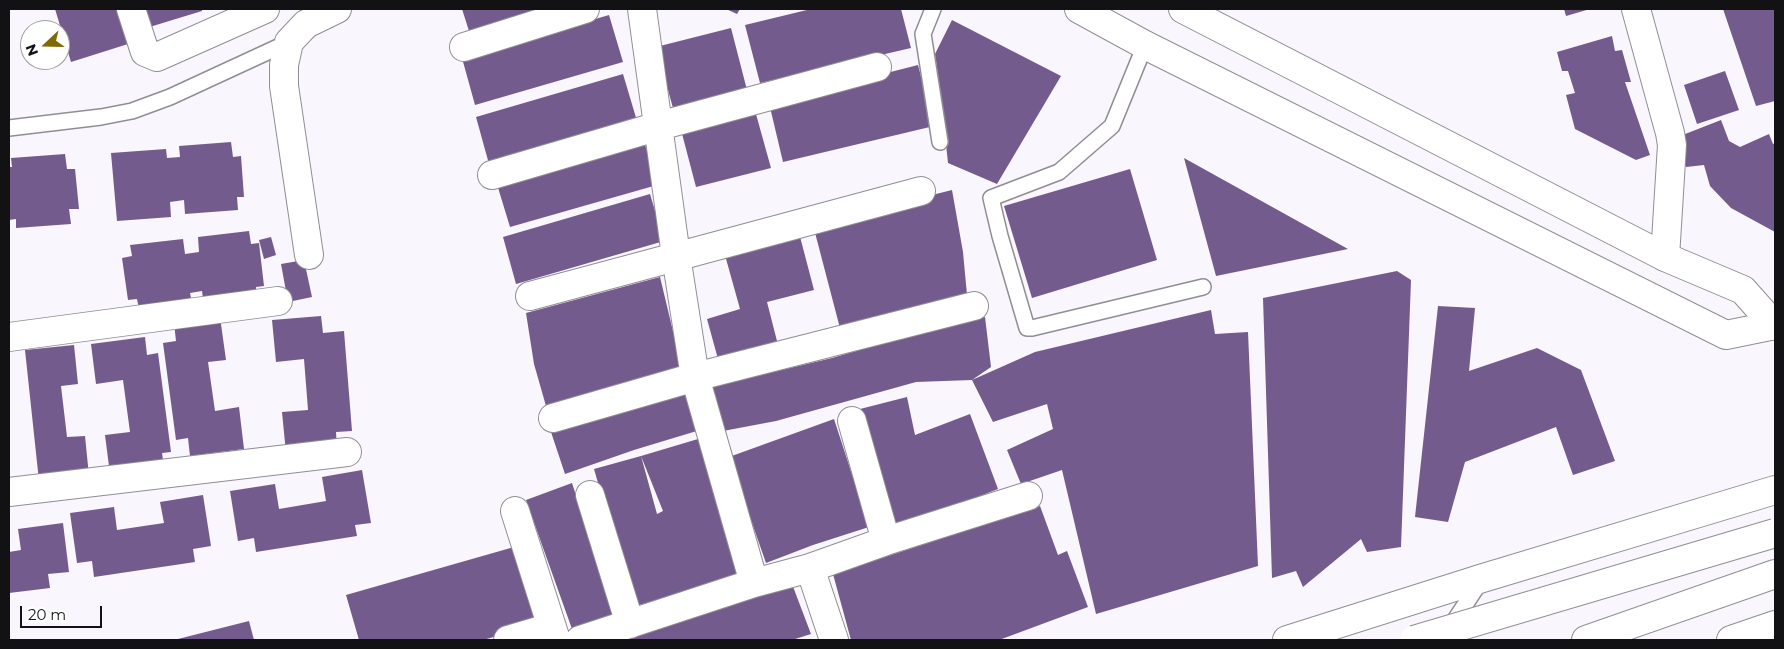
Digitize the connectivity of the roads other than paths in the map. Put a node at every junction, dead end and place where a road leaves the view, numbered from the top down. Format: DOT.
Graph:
graph roads {
  1 [pos="131,9"];
  2 [pos="265,9"];
  3 [pos="337,9"];
  4 [pos="584,9"];
  5 [pos="642,9"];
  6 [pos="933,9"];
  7 [pos="1079,9"];
  8 [pos="1183,9"];
  9 [pos="1636,9"];
  10 [pos="289,42"];
  11 [pos="1146,45"];
  12 [pos="464,47"];
  13 [pos="877,67"];
  14 [pos="660,126"];
  15 [pos="9,128"];
  16 [pos="940,142"];
  17 [pos="492,175"];
  18 [pos="921,191"];
  19 [pos="309,255"];
  20 [pos="676,256"];
  21 [pos="1665,257"];
  22 [pos="1203,287"];
  23 [pos="530,296"];
  24 [pos="278,301"];
  25 [pos="974,306"];
  26 [pos="1775,326"];
  27 [pos="9,337"];
  28 [pos="695,377"];
  29 [pos="553,418"];
  30 [pos="852,421"];
  31 [pos="346,452"];
  32 [pos="1775,490"];
  33 [pos="9,492"];
  34 [pos="590,495"];
  35 [pos="1028,496"];
  36 [pos="515,511"];
  37 [pos="1775,533"];
  38 [pos="886,541"];
  39 [pos="810,568"];
  40 [pos="1775,574"];
  41 [pos="1483,578"];
  42 [pos="754,584"];
  43 [pos="630,624"];
  44 [pos="1775,625"];
  45 [pos="554,634"];
  46 [pos="508,640"];
  47 [pos="580,640"];
  48 [pos="834,640"];
  49 [pos="1287,640"];
  50 [pos="1414,640"];
  51 [pos="1441,640"];
  52 [pos="1586,640"];
  53 [pos="1731,640"];
  1 -- 2 [label="main road"];
  3 -- 10 [label="main road"];
  4 -- 12 [label="main road"];
  5 -- 14 [label="main road"];
  6 -- 16 [label="lane"];
  7 -- 11 [label="main road"];
  8 -- 21 [label="main road"];
  9 -- 21 [label="main road"];
  10 -- 15 [label="lane"];
  10 -- 19 [label="main road"];
  11 -- 22 [label="lane"];
  11 -- 26 [label="main road"];
  13 -- 14 [label="main road"];
  14 -- 17 [label="main road"];
  14 -- 20 [label="main road"];
  18 -- 20 [label="main road"];
  20 -- 23 [label="main road"];
  20 -- 28 [label="main road"];
  21 -- 26 [label="main road"];
  24 -- 27 [label="main road"];
  25 -- 28 [label="main road"];
  28 -- 29 [label="main road"];
  28 -- 42 [label="main road"];
  30 -- 38 [label="main road"];
  31 -- 33 [label="main road"];
  32 -- 41 [label="main road"];
  34 -- 43 [label="main road"];
  35 -- 38 [label="main road"];
  36 -- 45 [label="main road"];
  37 -- 50 [label="main road, bridge"];
  38 -- 39 [label="main road"];
  39 -- 42 [label="main road"];
  39 -- 48 [label="main road"];
  40 -- 52 [label="main road"];
  41 -- 49 [label="main road"];
  41 -- 51 [label="lane"];
  42 -- 43 [label="main road"];
  43 -- 47 [label="main road"];
  44 -- 53 [label="main road"];
  45 -- 46 [label="main road"];
}
